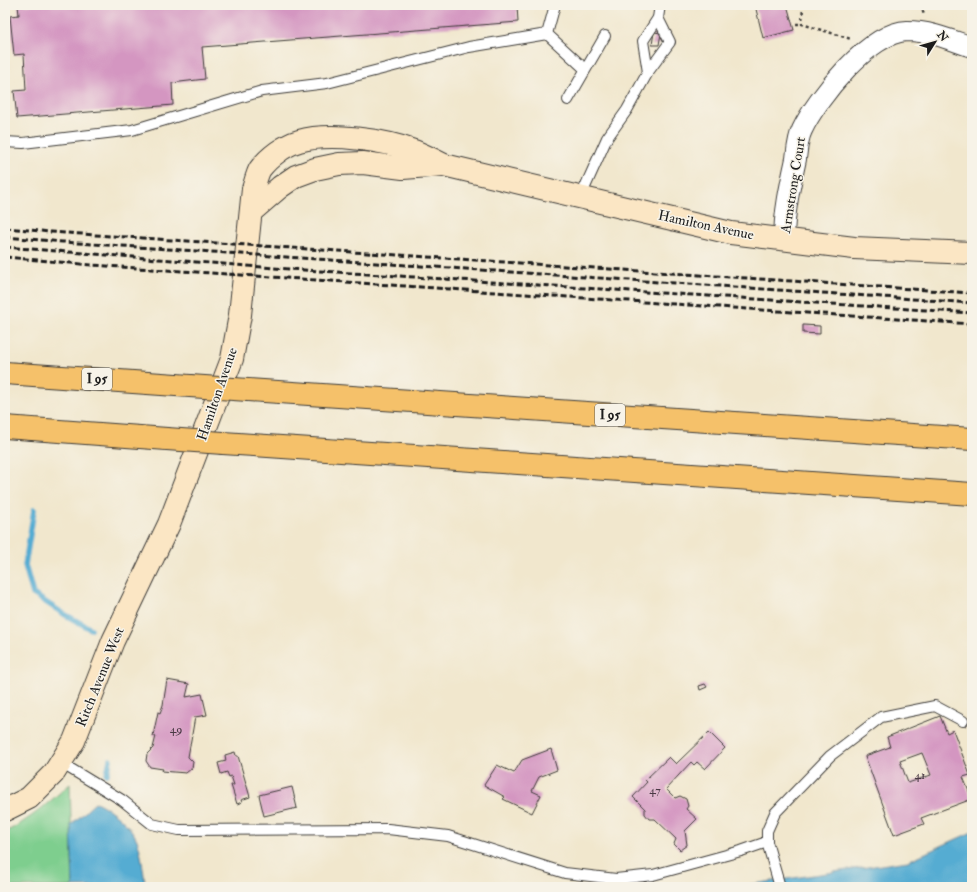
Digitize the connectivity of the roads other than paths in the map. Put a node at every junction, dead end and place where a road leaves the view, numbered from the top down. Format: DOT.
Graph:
graph roads {
  1 [pos="555,5"];
  2 [pos="660,5"];
  3 [pos="658,18"];
  4 [pos="547,34"];
  5 [pos="605,36"];
  6 [pos="972,47"];
  7 [pos="585,69"];
  8 [pos="648,72"];
  9 [pos="568,100"];
  10 [pos="5,142"];
  11 [pos="444,165"];
  12 [pos="581,196"];
  13 [pos="251,212"];
  14 [pos="784,240"];
  15 [pos="972,254"];
  16 [pos="5,373"];
  17 [pos="5,428"];
  18 [pos="972,439"];
  19 [pos="920,490"];
  20 [pos="972,494"];
  21 [pos="972,499"];
  22 [pos="169,524"];
  23 [pos="963,721"];
  24 [pos="61,763"];
  25 [pos="5,810"];
  26 [pos="767,842"];
  27 [pos="780,887"];
  1 -- 4 [label="lane"];
  2 -- 3 [label="lane"];
  3 -- 8 [label="lane"];
  3 -- 8 [label="lane"];
  4 -- 7 [label="lane"];
  4 -- 10 [label="lane"];
  5 -- 7 [label="lane"];
  6 -- 14 [label="street, Armstrong Court"];
  7 -- 9 [label="lane"];
  8 -- 12 [label="lane"];
  11 -- 12 [label="main road, Hamilton Avenue"];
  11 -- 13 [label="main road, Hamilton Avenue"];
  11 -- 13 [label="main road, Hamilton Avenue"];
  12 -- 14 [label="main road, Hamilton Avenue"];
  13 -- 22 [label="main road, Hamilton Avenue"];
  14 -- 15 [label="main road, Hamilton Avenue"];
  16 -- 18 [label="highway, I 95, bridge"];
  17 -- 19 [label="highway, bridge"];
  19 -- 20 [label="highway"];
  19 -- 21 [label="highway"];
  22 -- 24 [label="main road, Ritch Avenue West"];
  23 -- 26 [label="lane"];
  24 -- 25 [label="main road, Ritch Avenue West"];
  24 -- 26 [label="lane"];
  26 -- 27 [label="lane"];
}
